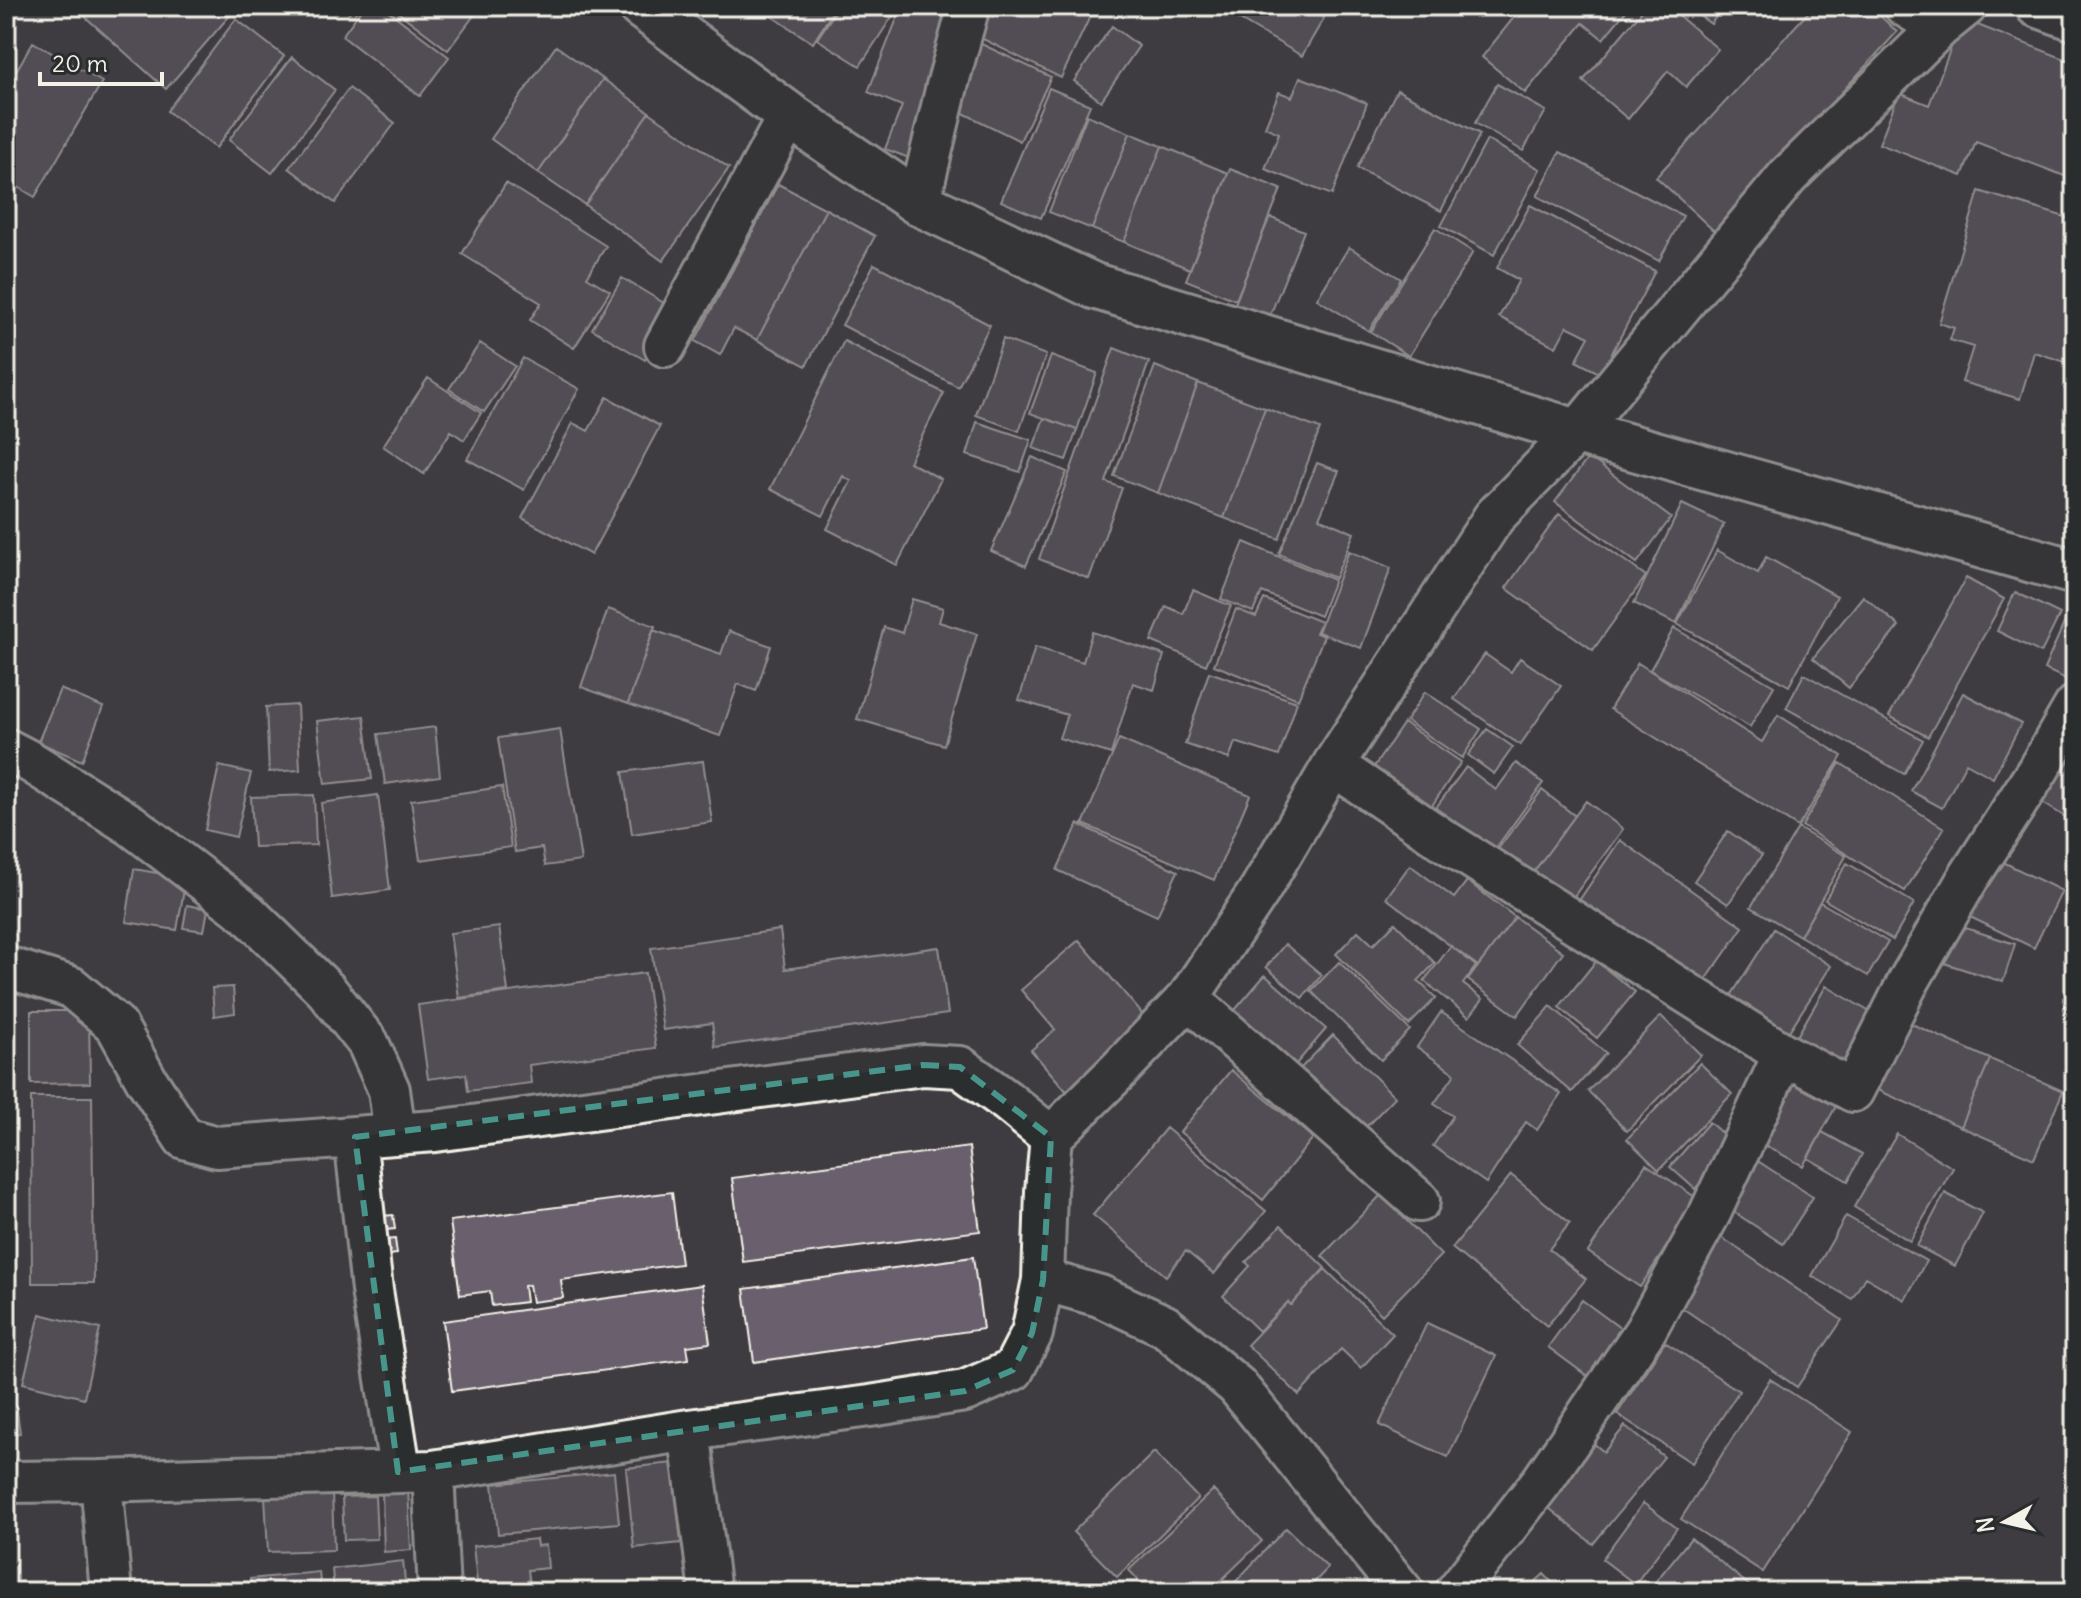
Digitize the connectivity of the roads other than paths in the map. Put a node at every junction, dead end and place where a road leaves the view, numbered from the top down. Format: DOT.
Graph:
graph roads {
  1 [pos="641,6"];
  2 [pos="969,6"];
  3 [pos="1905,6"];
  4 [pos="2036,6"];
  5 [pos="1953,17"];
  6 [pos="2075,20"];
  7 [pos="789,115"];
  8 [pos="919,203"];
  9 [pos="665,346"];
  10 [pos="1577,432"];
  11 [pos="2071,562"];
  12 [pos="2075,706"];
  13 [pos="6,749"];
  14 [pos="1333,765"];
  15 [pos="6,967"];
  16 [pos="1188,998"];
  17 [pos="1784,1054"];
  18 [pos="395,1134"];
  19 [pos="355,1137"];
  20 [pos="1051,1137"];
  21 [pos="1419,1201"];
  22 [pos="1043,1280"];
  23 [pos="689,1430"];
  24 [pos="415,1472"];
  25 [pos="101,1481"];
  26 [pos="6,1482"];
  27 [pos="111,1592"];
  28 [pos="439,1592"];
  29 [pos="710,1592"];
  30 [pos="1403,1592"];
  31 [pos="1456,1592"];
  1 -- 7 [label="street"];
  2 -- 8 [label="street"];
  3 -- 5 [label="street"];
  4 -- 6 [label="street"];
  5 -- 10 [label="street"];
  7 -- 8 [label="street"];
  7 -- 9 [label="street"];
  8 -- 10 [label="street"];
  10 -- 11 [label="street"];
  10 -- 14 [label="street"];
  12 -- 17 [label="street"];
  13 -- 18 [label="street"];
  14 -- 16 [label="street"];
  14 -- 17 [label="street"];
  15 -- 19 [label="street"];
  16 -- 20 [label="street"];
  16 -- 21 [label="street"];
  17 -- 31 [label="street"];
  18 -- 19 [label="street"];
  18 -- 20 [label="street"];
  19 -- 24 [label="street"];
  20 -- 22 [label="street"];
  22 -- 23 [label="street"];
  22 -- 30 [label="street"];
  23 -- 24 [label="street"];
  23 -- 29 [label="street"];
  24 -- 25 [label="street"];
  24 -- 28 [label="street"];
  25 -- 26 [label="street"];
  25 -- 27 [label="street"];
}
